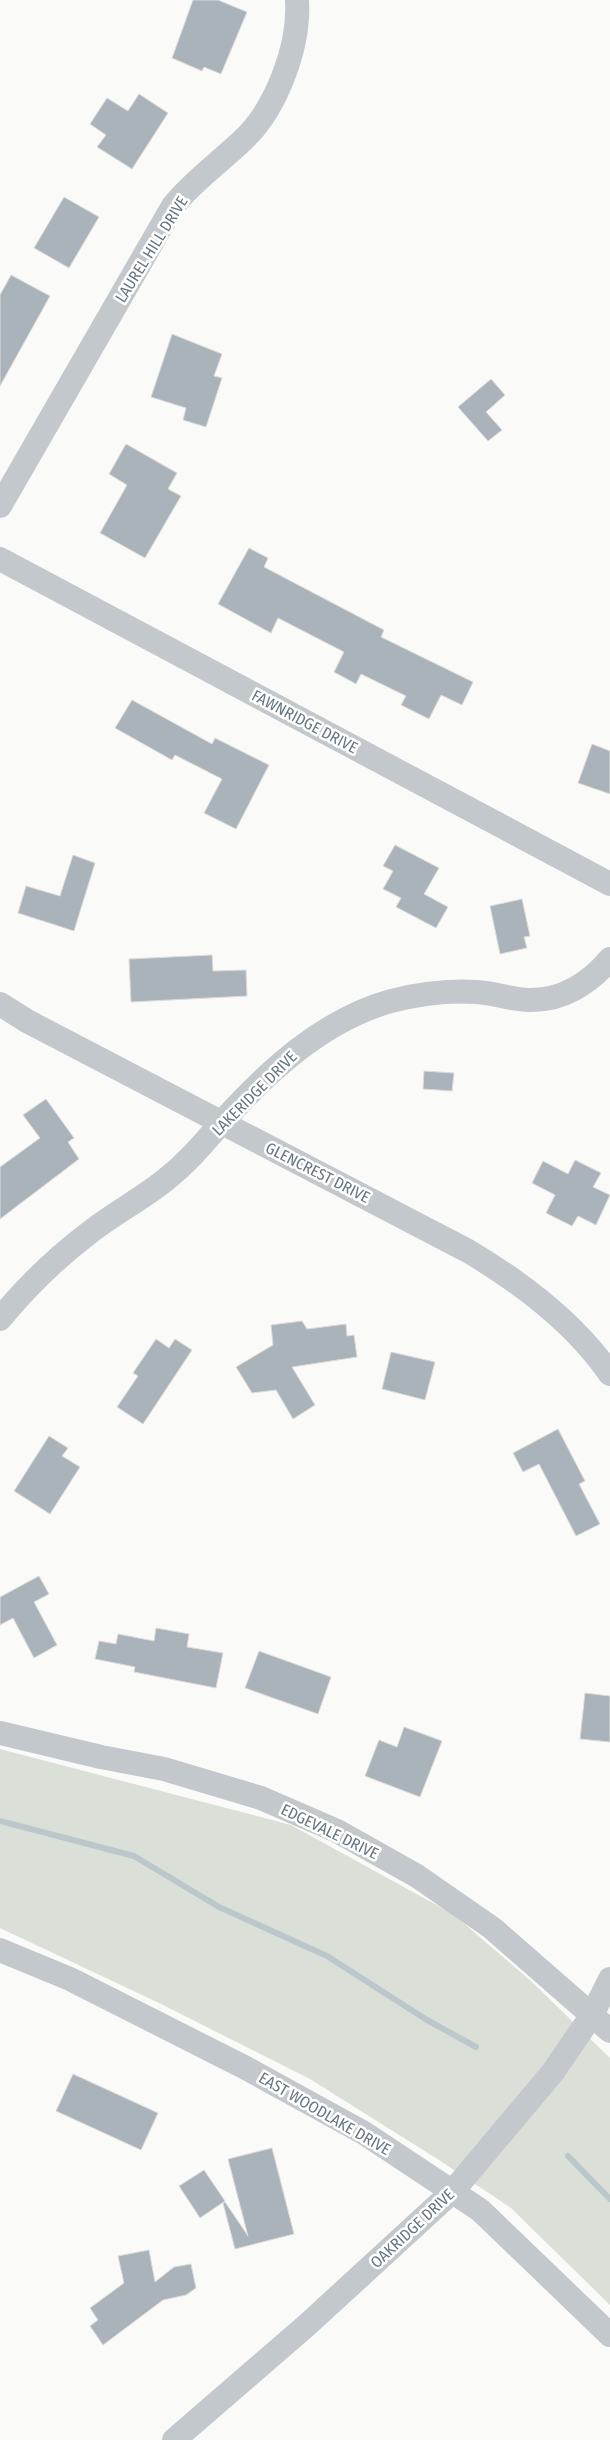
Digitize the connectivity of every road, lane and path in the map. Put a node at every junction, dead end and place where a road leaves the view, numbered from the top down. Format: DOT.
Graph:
graph roads {
  1 [pos="297,0"];
  2 [pos="0,506"];
  3 [pos="0,559"];
  4 [pos="610,884"];
  5 [pos="610,959"];
  6 [pos="0,1004"];
  7 [pos="222,1122"];
  8 [pos="0,1318"];
  9 [pos="610,1374"];
  10 [pos="0,1733"];
  11 [pos="0,1950"];
  12 [pos="610,1979"];
  13 [pos="592,2015"];
  14 [pos="610,2031"];
  15 [pos="454,2191"];
  16 [pos="610,2335"];
  17 [pos="174,2440"];
  1 -- 2 [label="street, LAUREL HILL DRIVE"];
  3 -- 4 [label="street, FAWNRIDGE DRIVE"];
  5 -- 7 [label="street, LAKERIDGE DRIVE"];
  6 -- 7 [label="street, GLENCREST DRIVE"];
  7 -- 8 [label="street, LAKERIDGE DRIVE"];
  7 -- 9 [label="street, GLENCREST DRIVE"];
  10 -- 13 [label="street, EDGEVALE DRIVE"];
  11 -- 15 [label="street, EAST WOODLAKE DRIVE"];
  12 -- 13 [label="street, OAKRIDGE DRIVE"];
  13 -- 14 [label="street, EDGEVALE DRIVE"];
  13 -- 15 [label="street, OAKRIDGE DRIVE"];
  15 -- 16 [label="street, EAST WOODLAKE DRIVE"];
  15 -- 17 [label="street, OAKRIDGE DRIVE"];
}
